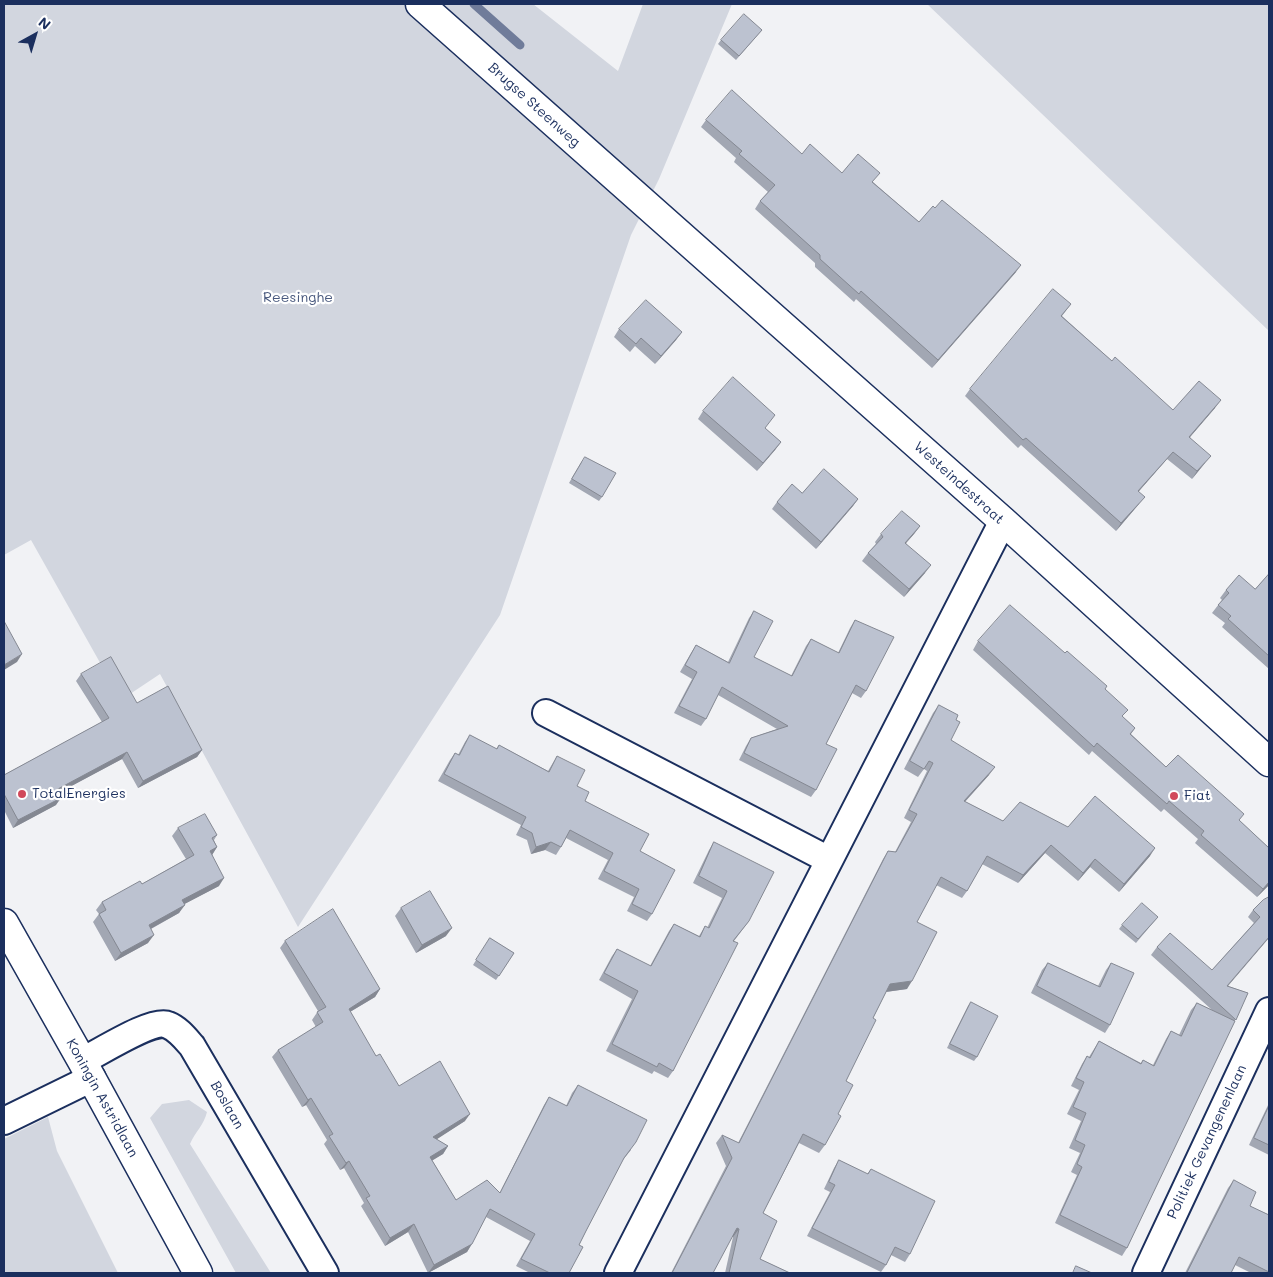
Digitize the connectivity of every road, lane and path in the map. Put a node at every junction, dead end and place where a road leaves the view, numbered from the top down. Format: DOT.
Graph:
graph roads {
  1 [pos="420,4"];
  2 [pos="647,206"];
  3 [pos="1003,521"];
  4 [pos="546,713"];
  5 [pos="1269,762"];
  6 [pos="829,860"];
  7 [pos="4,923"];
  8 [pos="1269,1011"];
  9 [pos="87,1070"];
  10 [pos="4,1121"];
  11 [pos="198,1273"];
  12 [pos="325,1273"];
  13 [pos="618,1273"];
  14 [pos="1146,1273"];
  1 -- 2 [label="street, Brugse Steenweg"];
  2 -- 3 [label="street, Westeindestraat"];
  3 -- 5 [label="street, Westeindestraat"];
  3 -- 6 [label="street"];
  4 -- 6 [label="street"];
  6 -- 13 [label="street"];
  7 -- 9 [label="street, Koningin Astridlaan"];
  8 -- 14 [label="street, Politiek Gevangenenlaan"];
  9 -- 10 [label="street, Boslaan"];
  9 -- 11 [label="street, Koningin Astridlaan"];
  9 -- 12 [label="street, Boslaan"];
}
